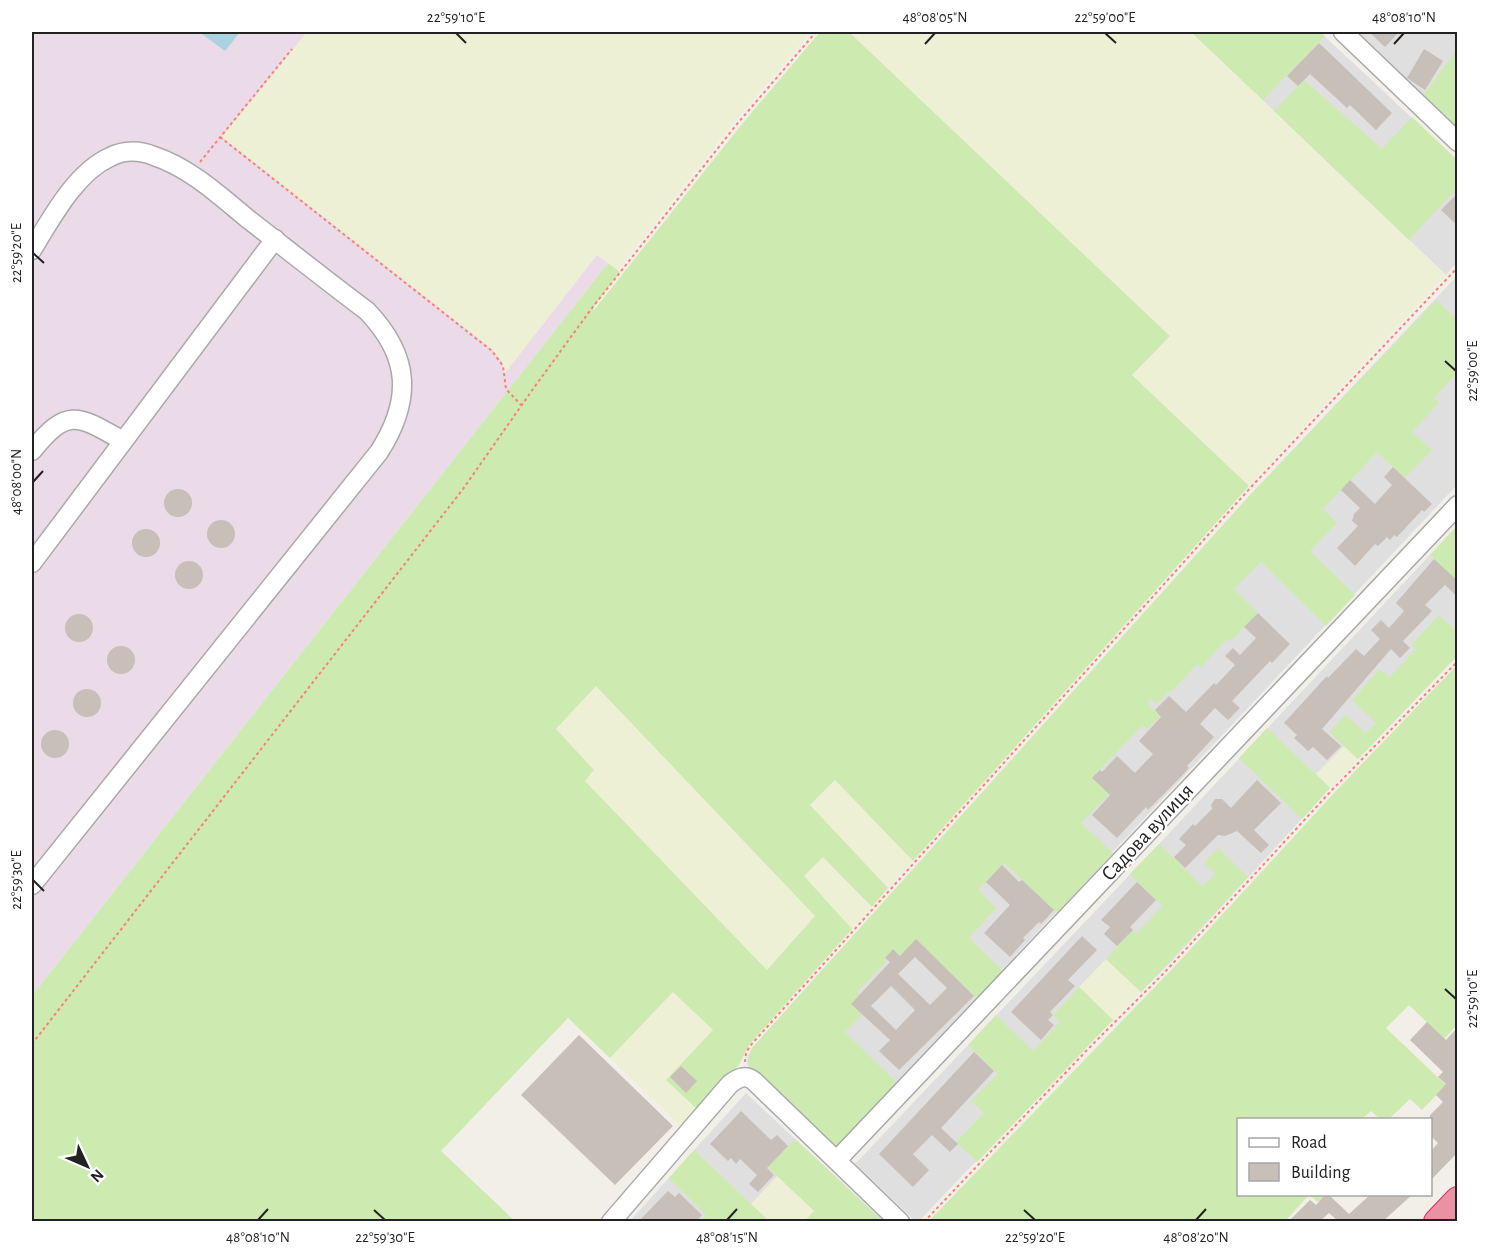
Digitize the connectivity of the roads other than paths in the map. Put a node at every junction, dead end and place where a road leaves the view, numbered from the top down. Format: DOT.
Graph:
graph roads {
  1 [pos="1343,32"];
  2 [pos="1458,142"];
  3 [pos="275,239"];
  4 [pos="32,250"];
  5 [pos="123,441"];
  6 [pos="32,451"];
  7 [pos="1458,505"];
  8 [pos="32,563"];
  9 [pos="32,885"];
  10 [pos="837,1160"];
  11 [pos="1458,1200"];
  12 [pos="611,1221"];
  13 [pos="900,1221"];
  14 [pos="1437,1221"];
  1 -- 2 [label="street"];
  3 -- 4 [label="street"];
  3 -- 5 [label="street"];
  3 -- 9 [label="street"];
  5 -- 6 [label="street"];
  5 -- 8 [label="street"];
  7 -- 10 [label="street, Садова вулиця"];
  10 -- 12 [label="street"];
  10 -- 13 [label="street"];
  11 -- 14 [label="highway"];
}
